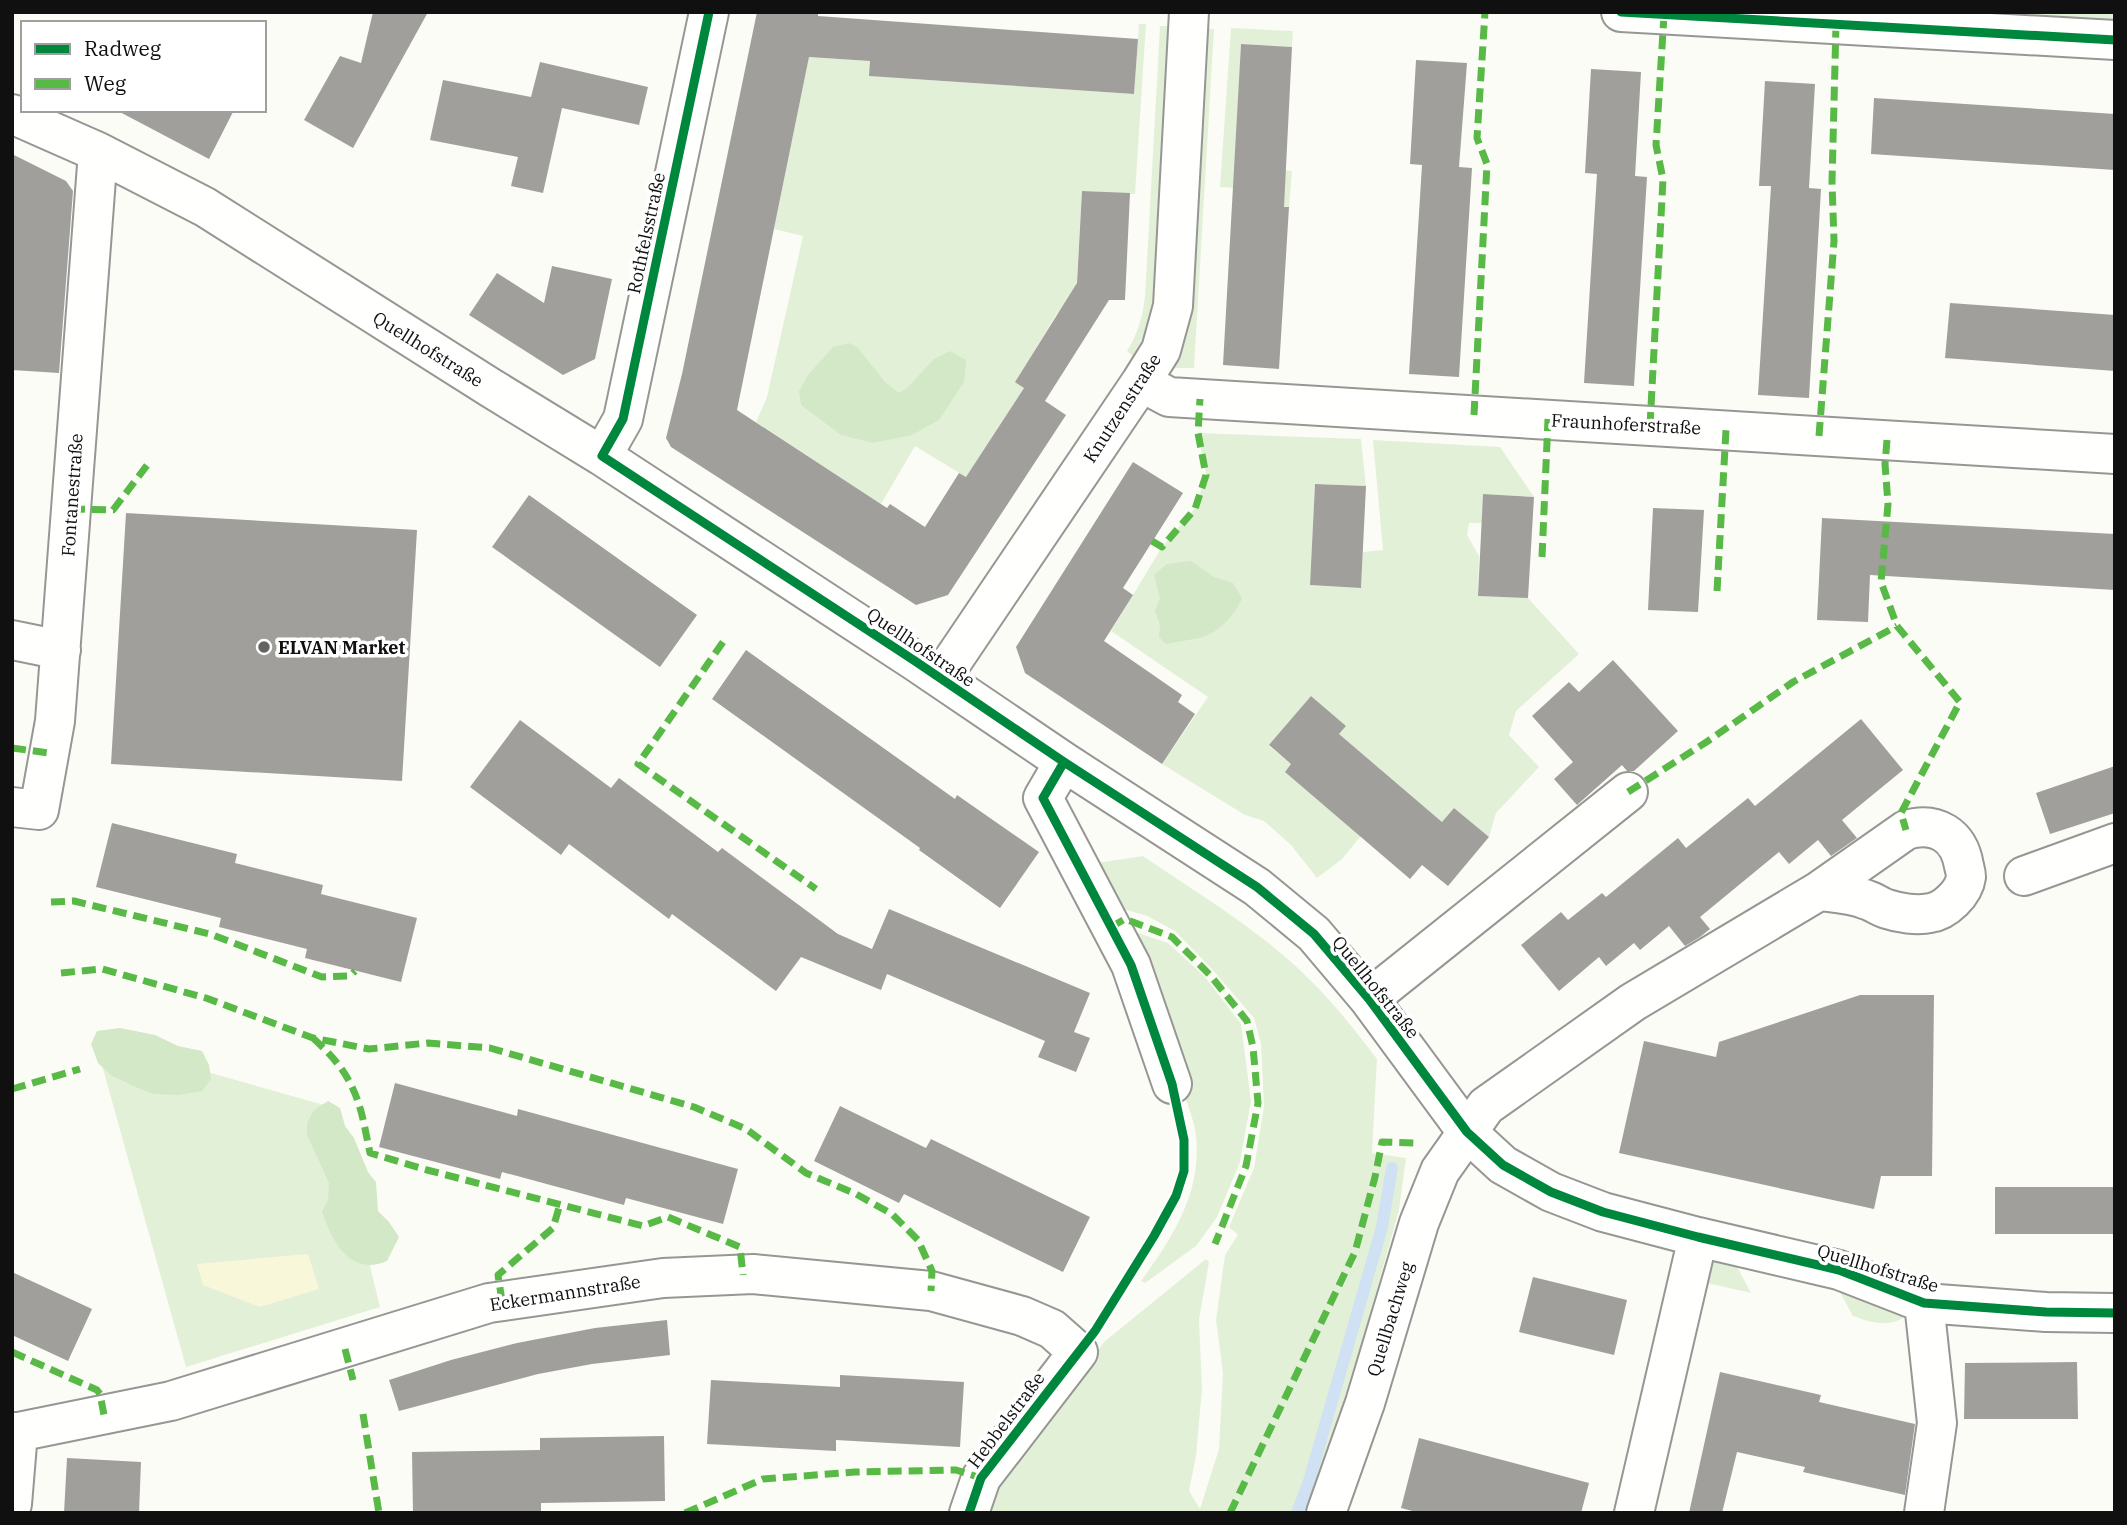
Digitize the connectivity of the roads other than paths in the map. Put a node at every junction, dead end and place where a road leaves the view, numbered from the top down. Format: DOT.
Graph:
graph roads {
  1 [pos="709,12"];
  2 [pos="1189,12"];
  3 [pos="1621,12"];
  4 [pos="2115,40"];
  5 [pos="12,114"];
  6 [pos="99,152"];
  7 [pos="1141,382"];
  8 [pos="2115,454"];
  9 [pos="602,456"];
  10 [pos="12,640"];
  11 [pos="61,650"];
  12 [pos="941,678"];
  13 [pos="1064,762"];
  14 [pos="1628,792"];
  15 [pos="12,807"];
  16 [pos="2115,843"];
  17 [pos="2024,876"];
  18 [pos="1819,891"];
  19 [pos="1369,999"];
  20 [pos="1172,1084"];
  21 [pos="1467,1132"];
  22 [pos="1698,1237"];
  23 [pos="1924,1303"];
  24 [pos="2115,1313"];
  25 [pos="1078,1352"];
  26 [pos="15,1432"];
  27 [pos="12,1504"];
  28 [pos="969,1513"];
  29 [pos="1326,1513"];
  30 [pos="1634,1513"];
  31 [pos="1924,1513"];
  1 -- 9 [label="street, Rothfelsstraße"];
  2 -- 7 [label="street, Knutzenstraße"];
  3 -- 4 [label="street"];
  5 -- 6 [label="street, Quellhofstraße"];
  6 -- 9 [label="street, Quellhofstraße"];
  6 -- 11 [label="street, Fontanestraße"];
  7 -- 8 [label="street, Fraunhoferstraße"];
  7 -- 12 [label="street, Knutzenstraße"];
  9 -- 12 [label="street, Quellhofstraße"];
  10 -- 11 [label="street"];
  11 -- 15 [label="street, Fontanestraße"];
  12 -- 13 [label="street, Quellhofstraße"];
  13 -- 19 [label="street, Quellhofstraße"];
  13 -- 20 [label="street"];
  14 -- 19 [label="street"];
  16 -- 17 [label="street"];
  18 -- 21 [label="street, Quellbachweg"];
  19 -- 21 [label="street, Quellhofstraße"];
  21 -- 22 [label="street, Quellhofstraße"];
  21 -- 29 [label="street, Quellbachweg"];
  22 -- 23 [label="street, Quellhofstraße"];
  22 -- 30 [label="street"];
  23 -- 24 [label="street, Quellhofstraße"];
  23 -- 31 [label="street"];
  25 -- 26 [label="street, Eckermannstraße"];
  25 -- 28 [label="street, Hebbelstraße"];
  26 -- 27 [label="street"];
}
